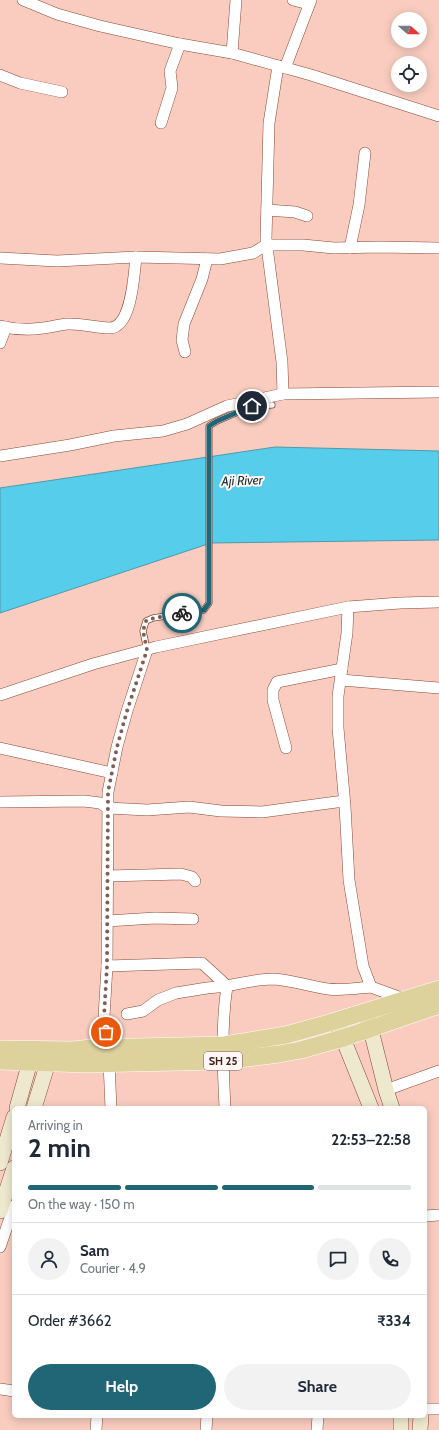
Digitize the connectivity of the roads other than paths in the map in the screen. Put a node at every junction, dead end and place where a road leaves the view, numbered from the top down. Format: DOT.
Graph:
graph roads {
  1 [pos="23,0"];
  2 [pos="236,0"];
  3 [pos="293,0"];
  4 [pos="310,2"];
  5 [pos="180,44"];
  6 [pos="232,53"];
  7 [pos="281,66"];
  8 [pos="0,75"];
  9 [pos="62,92"];
  10 [pos="439,116"];
  11 [pos="162,123"];
  12 [pos="365,153"];
  13 [pos="266,210"];
  14 [pos="307,216"];
  15 [pos="266,245"];
  16 [pos="350,248"];
  17 [pos="439,248"];
  18 [pos="136,257"];
  19 [pos="0,258"];
  20 [pos="207,259"];
  21 [pos="3,327"];
  22 [pos="0,344"];
  23 [pos="185,352"];
  24 [pos="439,392"];
  25 [pos="283,394"];
  26 [pos="272,405"];
  27 [pos="0,456"];
  28 [pos="439,602"];
  29 [pos="348,607"];
  30 [pos="147,650"];
  31 [pos="341,675"];
  32 [pos="439,688"];
  33 [pos="0,695"];
  34 [pos="0,748"];
  35 [pos="286,748"];
  36 [pos="112,773"];
  37 [pos="344,801"];
  38 [pos="0,802"];
  39 [pos="108,808"];
  40 [pos="108,876"];
  41 [pos="194,881"];
  42 [pos="193,918"];
  43 [pos="108,921"];
  44 [pos="107,966"];
  45 [pos="227,986"];
  46 [pos="371,987"];
  47 [pos="439,989"];
  48 [pos="439,1005"];
  49 [pos="407,1007"];
  50 [pos="366,1012"];
  51 [pos="127,1014"];
  52 [pos="336,1021"];
  53 [pos="370,1028"];
  54 [pos="343,1038"];
  55 [pos="0,1049"];
  56 [pos="223,1053"];
  57 [pos="108,1055"];
  58 [pos="32,1056"];
  59 [pos="50,1056"];
  60 [pos="0,1061"];
  61 [pos="439,1071"];
  62 [pos="386,1090"];
  63 [pos="18,1106"];
  64 [pos="35,1106"];
  65 [pos="110,1106"];
  66 [pos="225,1106"];
  67 [pos="370,1106"];
  68 [pos="391,1106"];
  69 [pos="12,1124"];
  70 [pos="0,1163"];
  71 [pos="12,1174"];
  72 [pos="0,1211"];
  73 [pos="12,1212"];
  74 [pos="439,1215"];
  75 [pos="427,1216"];
  76 [pos="0,1247"];
  77 [pos="0,1389"];
  78 [pos="12,1391"];
  79 [pos="427,1409"];
  80 [pos="439,1409"];
  81 [pos="97,1418"];
  82 [pos="207,1418"];
  83 [pos="318,1418"];
  84 [pos="401,1418"];
  85 [pos="421,1418"];
  86 [pos="96,1430"];
  87 [pos="206,1430"];
  88 [pos="317,1430"];
  89 [pos="401,1430"];
  90 [pos="420,1430"];
  1 -- 5 [label="street"];
  2 -- 6 [label="street"];
  3 -- 4 [label="street"];
  4 -- 7 [label="street"];
  5 -- 6 [label="street"];
  5 -- 11 [label="street"];
  6 -- 7 [label="street"];
  7 -- 10 [label="street"];
  7 -- 13 [label="street"];
  8 -- 9 [label="street"];
  12 -- 16 [label="street"];
  13 -- 14 [label="street"];
  13 -- 15 [label="street"];
  15 -- 16 [label="street"];
  15 -- 20 [label="street"];
  15 -- 25 [label="street"];
  16 -- 17 [label="street"];
  18 -- 19 [label="street"];
  18 -- 20 [label="street"];
  18 -- 21 [label="street"];
  20 -- 23 [label="street"];
  21 -- 22 [label="street"];
  24 -- 25 [label="street"];
  25 -- 27 [label="street"];
  26 -- 30 [label="lane"];
  28 -- 29 [label="street"];
  29 -- 30 [label="street"];
  29 -- 31 [label="street"];
  30 -- 33 [label="street"];
  30 -- 36 [label="street"];
  31 -- 32 [label="street"];
  31 -- 35 [label="street"];
  31 -- 37 [label="street"];
  34 -- 36 [label="street"];
  36 -- 39 [label="street"];
  37 -- 39 [label="street"];
  37 -- 46 [label="street"];
  38 -- 39 [label="street"];
  39 -- 40 [label="street"];
  40 -- 41 [label="street"];
  40 -- 43 [label="street"];
  42 -- 43 [label="street"];
  43 -- 44 [label="street"];
  44 -- 45 [label="street"];
  44 -- 57 [label="street"];
  45 -- 46 [label="street"];
  45 -- 51 [label="street"];
  45 -- 56 [label="street"];
  46 -- 49 [label="street"];
  47 -- 49 [label="main road"];
  48 -- 49 [label="main road, SH 25"];
  49 -- 50 [label="main road"];
  49 -- 53 [label="main road, SH 25"];
  50 -- 52 [label="main road"];
  50 -- 53 [label="street"];
  52 -- 54 [label="street"];
  52 -- 56 [label="main road"];
  53 -- 54 [label="main road, SH 25"];
  53 -- 62 [label="street"];
  54 -- 56 [label="main road, SH 25"];
  54 -- 67 [label="street"];
  55 -- 58 [label="main road"];
  56 -- 57 [label="main road, SH 25"];
  56 -- 66 [label="street"];
  57 -- 59 [label="main road, SH 25"];
  57 -- 65 [label="street"];
  58 -- 59 [label="main road, SH 25"];
  58 -- 60 [label="main road, SH 25"];
  58 -- 63 [label="street"];
  59 -- 64 [label="street"];
  61 -- 62 [label="street"];
  62 -- 68 [label="street"];
  69 -- 70 [label="street"];
  71 -- 72 [label="street"];
  73 -- 76 [label="street"];
  74 -- 75 [label="street"];
  77 -- 78 [label="street"];
  79 -- 80 [label="street"];
  81 -- 86 [label="street"];
  82 -- 87 [label="street"];
  83 -- 88 [label="street"];
  84 -- 89 [label="street"];
  85 -- 90 [label="street"];
}
